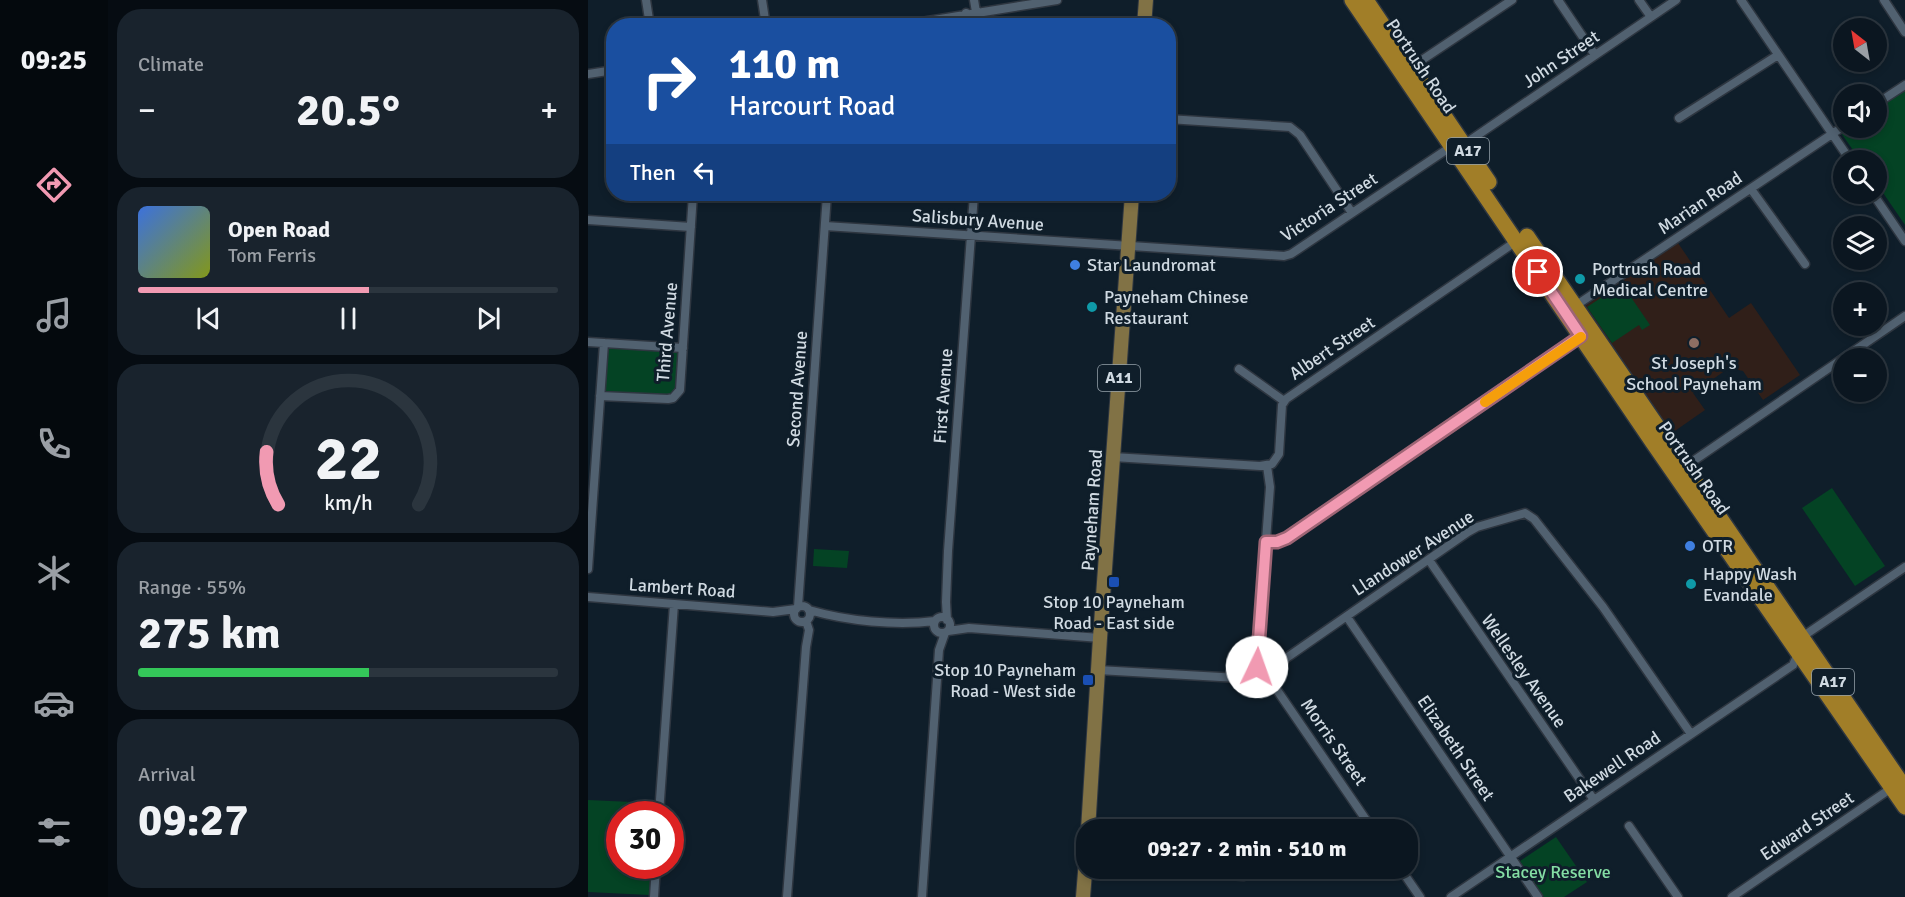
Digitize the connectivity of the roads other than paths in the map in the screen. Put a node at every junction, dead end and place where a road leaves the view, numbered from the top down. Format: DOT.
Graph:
graph roads {
  1 [pos="646,0"];
  2 [pos="762,0"];
  3 [pos="974,0"];
  4 [pos="1058,0"];
  5 [pos="1146,0"];
  6 [pos="1352,0"];
  7 [pos="1366,0"];
  8 [pos="1512,0"];
  9 [pos="1558,0"];
  10 [pos="1638,0"];
  11 [pos="1676,0"];
  12 [pos="1741,0"];
  13 [pos="1884,0"];
  14 [pos="971,13"];
  15 [pos="1651,17"];
  16 [pos="649,18"];
  17 [pos="765,18"];
  18 [pos="943,18"];
  19 [pos="970,18"];
  20 [pos="1145,18"];
  21 [pos="1905,32"];
  22 [pos="1595,55"];
  23 [pos="1778,55"];
  24 [pos="1406,70"];
  25 [pos="606,71"];
  26 [pos="588,74"];
  27 [pos="1905,85"];
  28 [pos="1887,97"];
  29 [pos="1679,118"];
  30 [pos="1176,119"];
  31 [pos="1832,134"];
  32 [pos="1458,145"];
  33 [pos="1843,150"];
  34 [pos="1751,189"];
  35 [pos="693,201"];
  36 [pos="827,201"];
  37 [pos="974,201"];
  38 [pos="1131,201"];
  39 [pos="1880,204"];
  40 [pos="1352,213"];
  41 [pos="588,220"];
  42 [pos="825,226"];
  43 [pos="691,227"];
  44 [pos="971,236"];
  45 [pos="1522,238"];
  46 [pos="1905,241"];
  47 [pos="1128,247"];
  48 [pos="1805,264"];
  49 [pos="1575,306"];
  50 [pos="1905,316"];
  51 [pos="1581,336"];
  52 [pos="588,342"];
  53 [pos="604,343"];
  54 [pos="683,348"];
  55 [pos="1239,369"];
  56 [pos="600,396"];
  57 [pos="1284,401"];
  58 [pos="1113,457"];
  59 [pos="1267,466"];
  60 [pos="1679,471"];
  61 [pos="1266,542"];
  62 [pos="1429,560"];
  63 [pos="1905,567"];
  64 [pos="588,569"];
  65 [pos="588,597"];
  66 [pos="674,604"];
  67 [pos="802,608"];
  68 [pos="773,612"];
  69 [pos="832,616"];
  70 [pos="1347,617"];
  71 [pos="802,620"];
  72 [pos="1779,625"];
  73 [pos="942,626"];
  74 [pos="1802,637"];
  75 [pos="1100,638"];
  76 [pos="1800,661"];
  77 [pos="1098,670"];
  78 [pos="1263,676"];
  79 [pos="1691,734"];
  80 [pos="1898,782"];
  81 [pos="1594,800"];
  82 [pos="660,801"];
  83 [pos="1905,807"];
  84 [pos="1089,819"];
  85 [pos="1365,819"];
  86 [pos="1629,826"];
  87 [pos="1510,856"];
  88 [pos="655,879"];
  89 [pos="1085,879"];
  90 [pos="1408,879"];
  91 [pos="654,897"];
  92 [pos="788,897"];
  93 [pos="922,897"];
  94 [pos="1083,897"];
  95 [pos="1420,897"];
  96 [pos="1451,897"];
  97 [pos="1538,897"];
  98 [pos="1678,897"];
  99 [pos="1732,897"];
  1 -- 16 [label="street"];
  2 -- 17 [label="street"];
  3 -- 14 [label="street"];
  4 -- 14 [label="street"];
  5 -- 20 [label="main road"];
  6 -- 24 [label="highway, Portrush Road / A17"];
  7 -- 24 [label="highway, Portrush Road / A17"];
  8 -- 24 [label="street"];
  9 -- 22 [label="street"];
  10 -- 15 [label="street"];
  11 -- 15 [label="street, John Street"];
  12 -- 23 [label="street"];
  13 -- 21 [label="street"];
  14 -- 18 [label="street"];
  14 -- 19 [label="street"];
  15 -- 22 [label="street, John Street"];
  22 -- 32 [label="street, John Street"];
  23 -- 29 [label="street"];
  23 -- 31 [label="street"];
  24 -- 32 [label="highway, Portrush Road / A17"];
  25 -- 26 [label="street"];
  27 -- 28 [label="street"];
  30 -- 40 [label="street"];
  31 -- 33 [label="street"];
  31 -- 34 [label="street, Marian Road"];
  32 -- 40 [label="street, Victoria Street"];
  32 -- 45 [label="highway, Portrush Road / A17"];
  34 -- 48 [label="street"];
  34 -- 49 [label="street, Marian Road"];
  35 -- 43 [label="street, Third Avenue"];
  36 -- 42 [label="street, Second Avenue"];
  37 -- 44 [label="street, First Avenue"];
  38 -- 47 [label="main road, Payneham Road / A11"];
  39 -- 46 [label="street"];
  40 -- 47 [label="street, Victoria Street"];
  41 -- 43 [label="street"];
  42 -- 44 [label="street, Salisbury Avenue"];
  42 -- 67 [label="street, Second Avenue"];
  43 -- 54 [label="street, Third Avenue"];
  44 -- 47 [label="street, Salisbury Avenue"];
  44 -- 73 [label="street, First Avenue"];
  45 -- 49 [label="highway, Portrush Road / A17"];
  45 -- 51 [label="highway, Portrush Road / A17"];
  45 -- 57 [label="street, Albert Street"];
  47 -- 58 [label="main road, Payneham Road / A11"];
  49 -- 60 [label="highway, Portrush Road / A17"];
  50 -- 60 [label="street"];
  51 -- 60 [label="highway, Portrush Road / A17"];
  51 -- 61 [label="street"];
  52 -- 53 [label="street"];
  53 -- 54 [label="street"];
  53 -- 56 [label="street"];
  54 -- 56 [label="street, Third Avenue"];
  55 -- 57 [label="street"];
  56 -- 64 [label="street"];
  57 -- 59 [label="street, Albert Street"];
  58 -- 59 [label="street"];
  58 -- 75 [label="main road, Payneham Road / A11"];
  59 -- 61 [label="street"];
  60 -- 72 [label="highway, Portrush Road / A17"];
  60 -- 74 [label="highway, Portrush Road / A17"];
  61 -- 78 [label="street"];
  62 -- 70 [label="street, Llandower Avenue"];
  62 -- 79 [label="street, Llandower Avenue"];
  62 -- 81 [label="street, Wellesley Avenue"];
  63 -- 74 [label="street"];
  65 -- 66 [label="street, Lambert Road"];
  66 -- 68 [label="street, Lambert Road"];
  66 -- 82 [label="street"];
  67 -- 68 [label="street, Lambert Road"];
  67 -- 69 [label="street, Lambert Road"];
  67 -- 71 [label="street"];
  67 -- 71 [label="street"];
  68 -- 71 [label="street, Lambert Road"];
  69 -- 71 [label="street, Lambert Road"];
  69 -- 73 [label="street, Lambert Road"];
  70 -- 78 [label="street, Llandower Avenue"];
  70 -- 87 [label="street, Elizabeth Street"];
  71 -- 92 [label="street"];
  72 -- 74 [label="highway"];
  72 -- 76 [label="highway, Portrush Road / A17"];
  73 -- 75 [label="street, Lambert Road"];
  73 -- 93 [label="street, First Avenue"];
  74 -- 76 [label="highway"];
  74 -- 80 [label="highway, Portrush Road / A17"];
  75 -- 77 [label="main road, Payneham Road / A11"];
  76 -- 79 [label="street, Bakewell Road"];
  76 -- 80 [label="highway, Portrush Road / A17"];
  77 -- 78 [label="street"];
  77 -- 84 [label="main road, Payneham Road / A11"];
  78 -- 85 [label="street, Morris Street"];
  79 -- 81 [label="street, Bakewell Road"];
  80 -- 83 [label="highway, Portrush Road / A17"];
  80 -- 99 [label="street, Edward Street"];
  81 -- 87 [label="street, Bakewell Road"];
  86 -- 98 [label="street"];
  87 -- 96 [label="street, Bakewell Road"];
  87 -- 97 [label="street, Elizabeth Street"];
  88 -- 91 [label="street"];
  89 -- 94 [label="main road"];
  90 -- 95 [label="street"];
}
